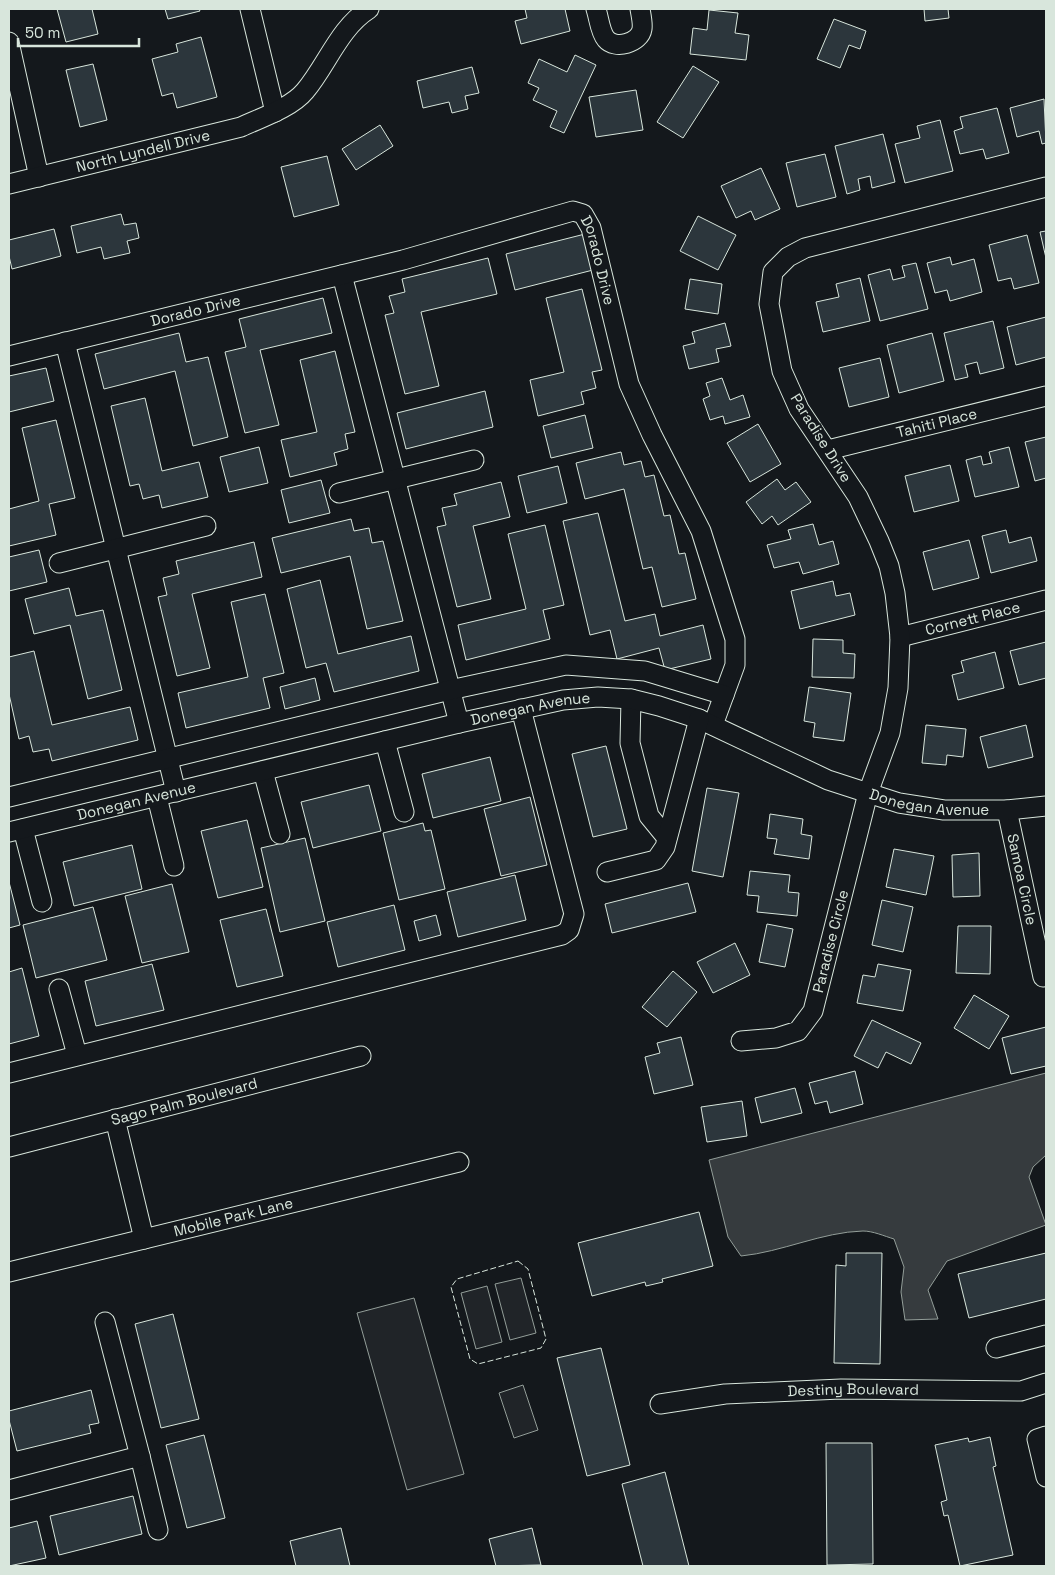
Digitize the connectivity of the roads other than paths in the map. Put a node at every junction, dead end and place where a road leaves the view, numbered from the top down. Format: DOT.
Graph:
graph roads {
  1 [pos="250,9"];
  2 [pos="370,9"];
  3 [pos="596,9"];
  4 [pos="640,9"];
  5 [pos="9,42"];
  6 [pos="275,112"];
  7 [pos="39,176"];
  8 [pos="9,184"];
  9 [pos="1046,187"];
  10 [pos="342,275"];
  11 [pos="65,342"];
  12 [pos="9,356"];
  13 [pos="1046,396"];
  14 [pos="828,450"];
  15 [pos="474,460"];
  16 [pos="394,480"];
  17 [pos="339,493"];
  18 [pos="206,526"];
  19 [pos="116,549"];
  20 [pos="58,563"];
  21 [pos="1046,600"];
  22 [pos="900,637"];
  23 [pos="450,690"];
  24 [pos="724,695"];
  25 [pos="631,699"];
  26 [pos="521,709"];
  27 [pos="706,722"];
  28 [pos="458,723"];
  29 [pos="385,741"];
  30 [pos="168,757"];
  31 [pos="263,771"];
  32 [pos="176,792"];
  33 [pos="868,793"];
  34 [pos="9,797"];
  35 [pos="157,797"];
  36 [pos="1046,806"];
  37 [pos="1007,810"];
  38 [pos="404,812"];
  39 [pos="16,831"];
  40 [pos="280,834"];
  41 [pos="667,838"];
  42 [pos="174,866"];
  43 [pos="606,872"];
  44 [pos="42,902"];
  45 [pos="1043,977"];
  46 [pos="59,989"];
  47 [pos="742,1041"];
  48 [pos="77,1055"];
  49 [pos="361,1056"];
  50 [pos="9,1073"];
  51 [pos="115,1119"];
  52 [pos="9,1147"];
  53 [pos="459,1162"];
  54 [pos="144,1239"];
  55 [pos="9,1272"];
  56 [pos="105,1322"];
  57 [pos="1046,1335"];
  58 [pos="996,1348"];
  59 [pos="1046,1383"];
  60 [pos="660,1404"];
  61 [pos="1046,1436"];
  62 [pos="140,1456"];
  63 [pos="1046,1477"];
  64 [pos="9,1490"];
  65 [pos="158,1530"];
  1 -- 6 [label="street"];
  2 -- 6 [label="street, North Lyndell Drive"];
  3 -- 4 [label="street"];
  5 -- 7 [label="street"];
  6 -- 7 [label="street, North Lyndell Drive"];
  7 -- 8 [label="street, North Lyndell Drive"];
  9 -- 14 [label="street, Paradise Drive"];
  10 -- 11 [label="street, Dorado Drive"];
  10 -- 16 [label="street"];
  10 -- 24 [label="street, Dorado Drive"];
  11 -- 12 [label="street, Dorado Drive"];
  11 -- 19 [label="street"];
  13 -- 14 [label="street, Tahiti Place"];
  14 -- 22 [label="street, Paradise Drive"];
  15 -- 16 [label="street"];
  16 -- 17 [label="street"];
  16 -- 23 [label="street"];
  18 -- 19 [label="street"];
  19 -- 20 [label="street"];
  19 -- 30 [label="street"];
  21 -- 22 [label="street, Cornett Place"];
  22 -- 33 [label="street, Paradise Drive"];
  23 -- 24 [label="street"];
  23 -- 28 [label="street"];
  23 -- 30 [label="street"];
  24 -- 27 [label="street, Dorado Drive"];
  25 -- 26 [label="street, Donegan Avenue"];
  25 -- 27 [label="street, Donegan Avenue"];
  25 -- 41 [label="street"];
  26 -- 28 [label="street, Donegan Avenue"];
  26 -- 48 [label="street"];
  27 -- 33 [label="street, Donegan Avenue"];
  27 -- 41 [label="street, Dorado Drive"];
  28 -- 29 [label="street, Donegan Avenue"];
  29 -- 31 [label="street, Donegan Avenue"];
  29 -- 38 [label="street"];
  30 -- 32 [label="street"];
  30 -- 34 [label="street"];
  31 -- 32 [label="street, Donegan Avenue"];
  31 -- 40 [label="street"];
  32 -- 35 [label="street, Donegan Avenue"];
  33 -- 37 [label="street, Donegan Avenue"];
  33 -- 47 [label="street, Paradise Circle"];
  35 -- 39 [label="street, Donegan Avenue"];
  35 -- 42 [label="street"];
  36 -- 37 [label="street, Donegan Avenue"];
  37 -- 45 [label="street, Samoa Circle"];
  39 -- 44 [label="street"];
  41 -- 43 [label="street, Dorado Drive"];
  46 -- 48 [label="street"];
  48 -- 50 [label="street"];
  49 -- 51 [label="street, Sago Palm Boulevard"];
  51 -- 52 [label="street, Sago Palm Boulevard"];
  51 -- 54 [label="street"];
  53 -- 54 [label="street, Mobile Park Lane"];
  54 -- 55 [label="street, Mobile Park Lane"];
  56 -- 62 [label="street"];
  57 -- 58 [label="street"];
  59 -- 60 [label="street, Destiny Boulevard"];
  61 -- 63 [label="street"];
  62 -- 64 [label="street"];
  62 -- 65 [label="street"];
}
